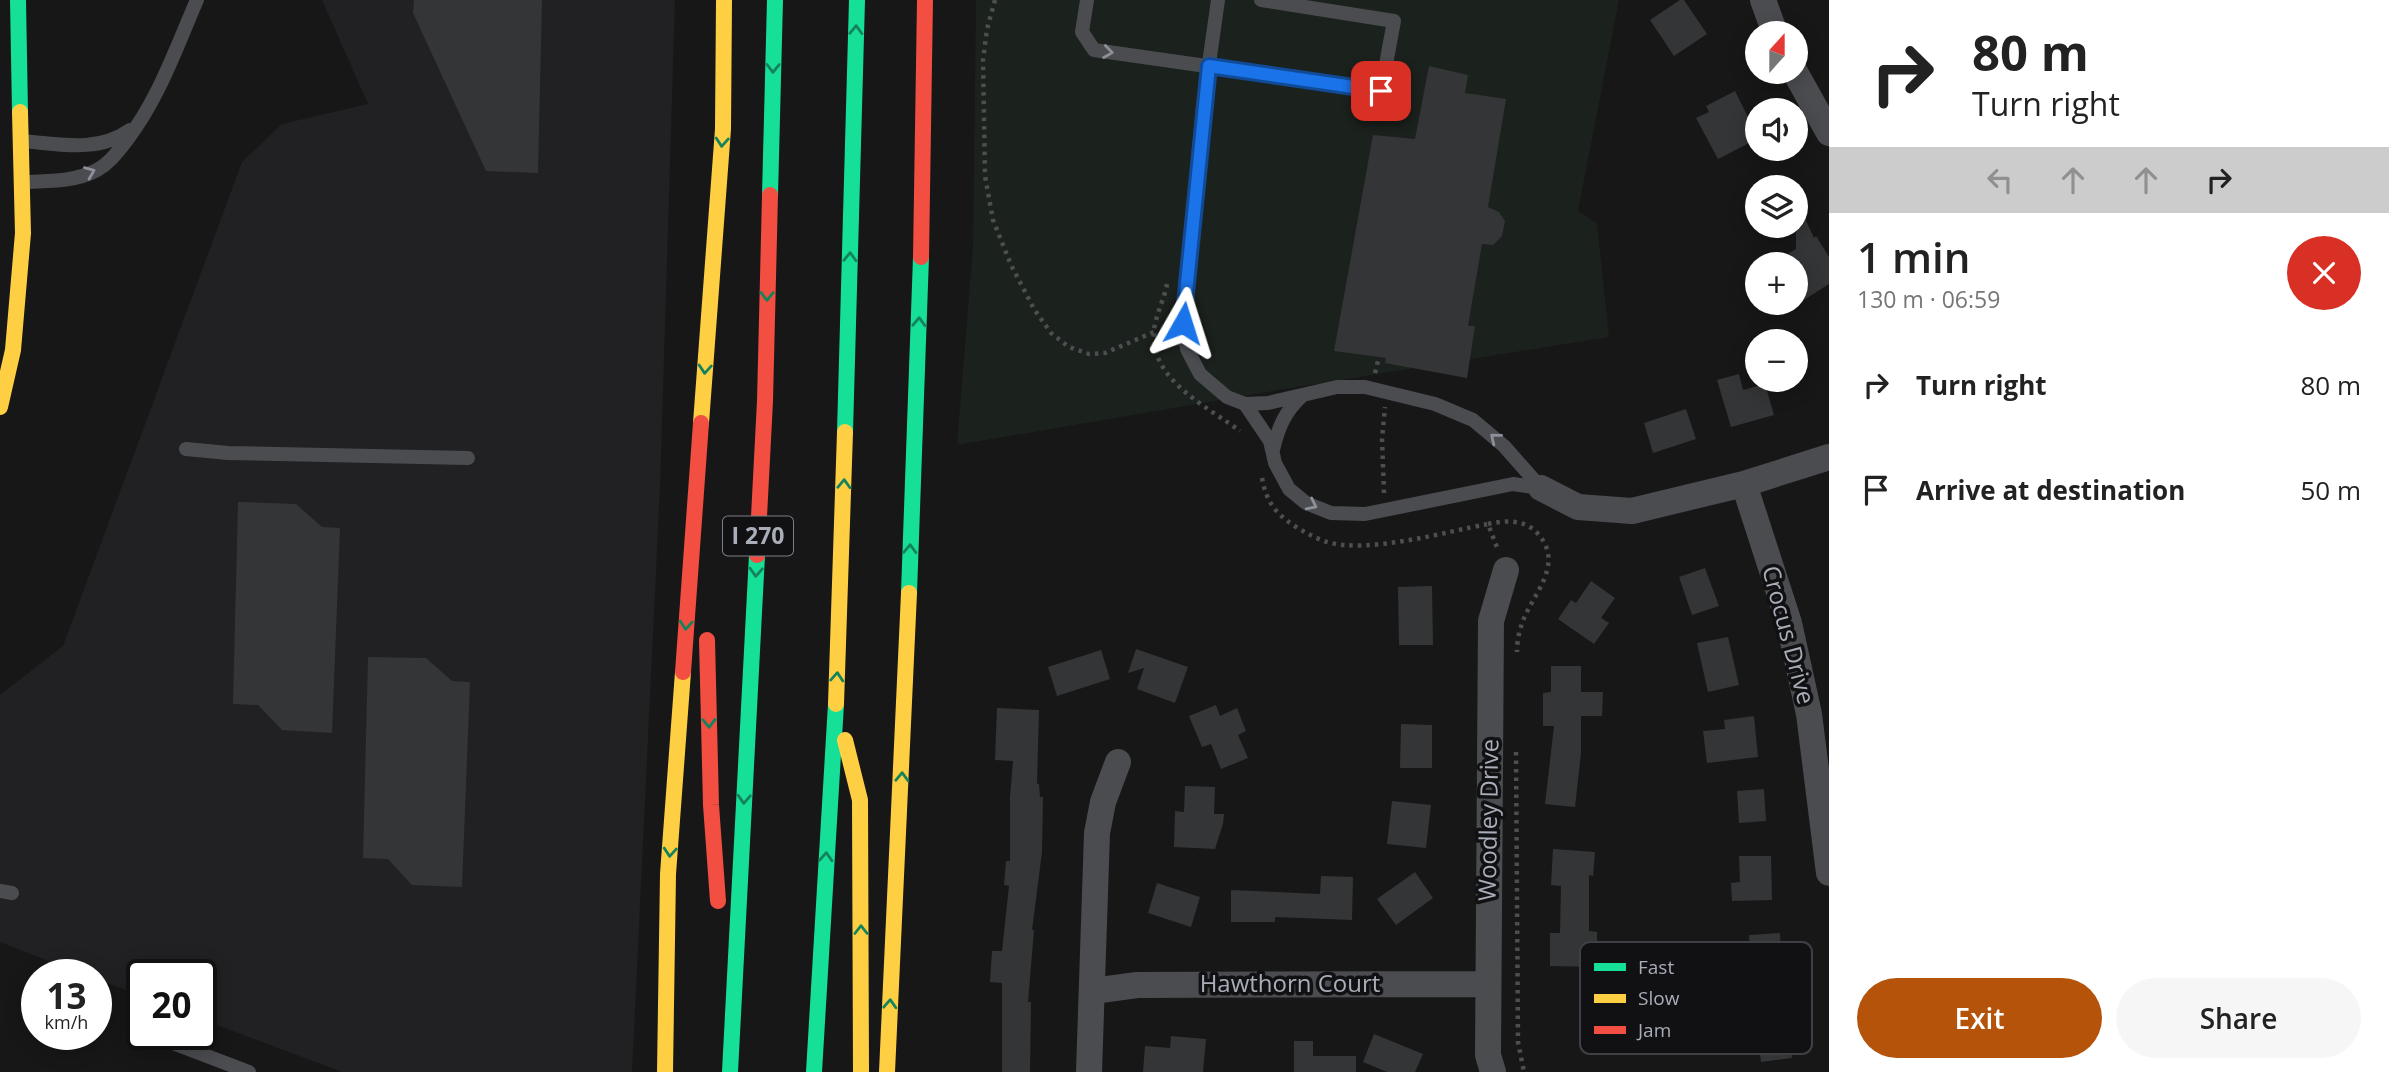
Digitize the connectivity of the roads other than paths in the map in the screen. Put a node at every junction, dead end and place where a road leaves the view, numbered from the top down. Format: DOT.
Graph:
graph roads {
  1 [pos="18,0"];
  2 [pos="197,0"];
  3 [pos="724,0"];
  4 [pos="775,0"];
  5 [pos="857,0"];
  6 [pos="925,0"];
  7 [pos="1087,0"];
  8 [pos="1217,0"];
  9 [pos="1261,0"];
  10 [pos="1763,0"];
  11 [pos="1771,21"];
  12 [pos="1209,66"];
  13 [pos="1802,84"];
  14 [pos="139,123"];
  15 [pos="1829,132"];
  16 [pos="23,141"];
  17 [pos="23,182"];
  18 [pos="1303,395"];
  19 [pos="1245,404"];
  20 [pos="0,407"];
  21 [pos="702,410"];
  22 [pos="186,449"];
  23 [pos="1273,453"];
  24 [pos="1829,457"];
  25 [pos="468,458"];
  26 [pos="1744,484"];
  27 [pos="1541,488"];
  28 [pos="1506,570"];
  29 [pos="706,574"];
  30 [pos="707,628"];
  31 [pos="835,703"];
  32 [pos="1118,762"];
  33 [pos="1829,873"];
  34 [pos="719,912"];
  35 [pos="720,938"];
  36 [pos="1488,984"];
  37 [pos="1093,990"];
  38 [pos="191,1050"];
  39 [pos="249,1072"];
  40 [pos="665,1072"];
  41 [pos="730,1072"];
  42 [pos="814,1072"];
  43 [pos="862,1072"];
  44 [pos="887,1072"];
  45 [pos="1090,1072"];
  46 [pos="1493,1072"];
  1 -- 16 [label="main road"];
  2 -- 14 [label="lane"];
  3 -- 21 [label="main road, I 270, one-way"];
  4 -- 41 [label="main road, I 270, one-way"];
  31 -- 5 [label="main road, one-way"];
  44 -- 6 [label="main road, one-way"];
  7 -- 12 [label="lane, one-way"];
  8 -- 12 [label="lane"];
  9 -- 12 [label="lane"];
  10 -- 11 [label="street"];
  12 -- 19 [label="lane"];
  13 -- 15 [label="street"];
  14 -- 16 [label="lane"];
  17 -- 14 [label="lane, one-way"];
  16 -- 17 [label="main road"];
  17 -- 20 [label="main road"];
  18 -- 19 [label="lane"];
  18 -- 23 [label="lane"];
  27 -- 18 [label="lane, one-way"];
  19 -- 23 [label="lane"];
  21 -- 29 [label="main road"];
  21 -- 40 [label="main road, I 270, one-way"];
  22 -- 25 [label="lane"];
  23 -- 27 [label="lane, one-way"];
  24 -- 26 [label="street"];
  26 -- 27 [label="street"];
  26 -- 33 [label="street, Crocus Drive"];
  28 -- 36 [label="street, Woodley Drive"];
  30 -- 34 [label="main road, one-way"];
  42 -- 31 [label="main road, one-way"];
  43 -- 31 [label="main road, one-way"];
  32 -- 37 [label="street"];
  35 -- 41 [label="main road"];
  36 -- 37 [label="street, Hawthorn Court"];
  36 -- 46 [label="street, Woodley Drive"];
  37 -- 45 [label="street"];
  38 -- 39 [label="lane"];
}
